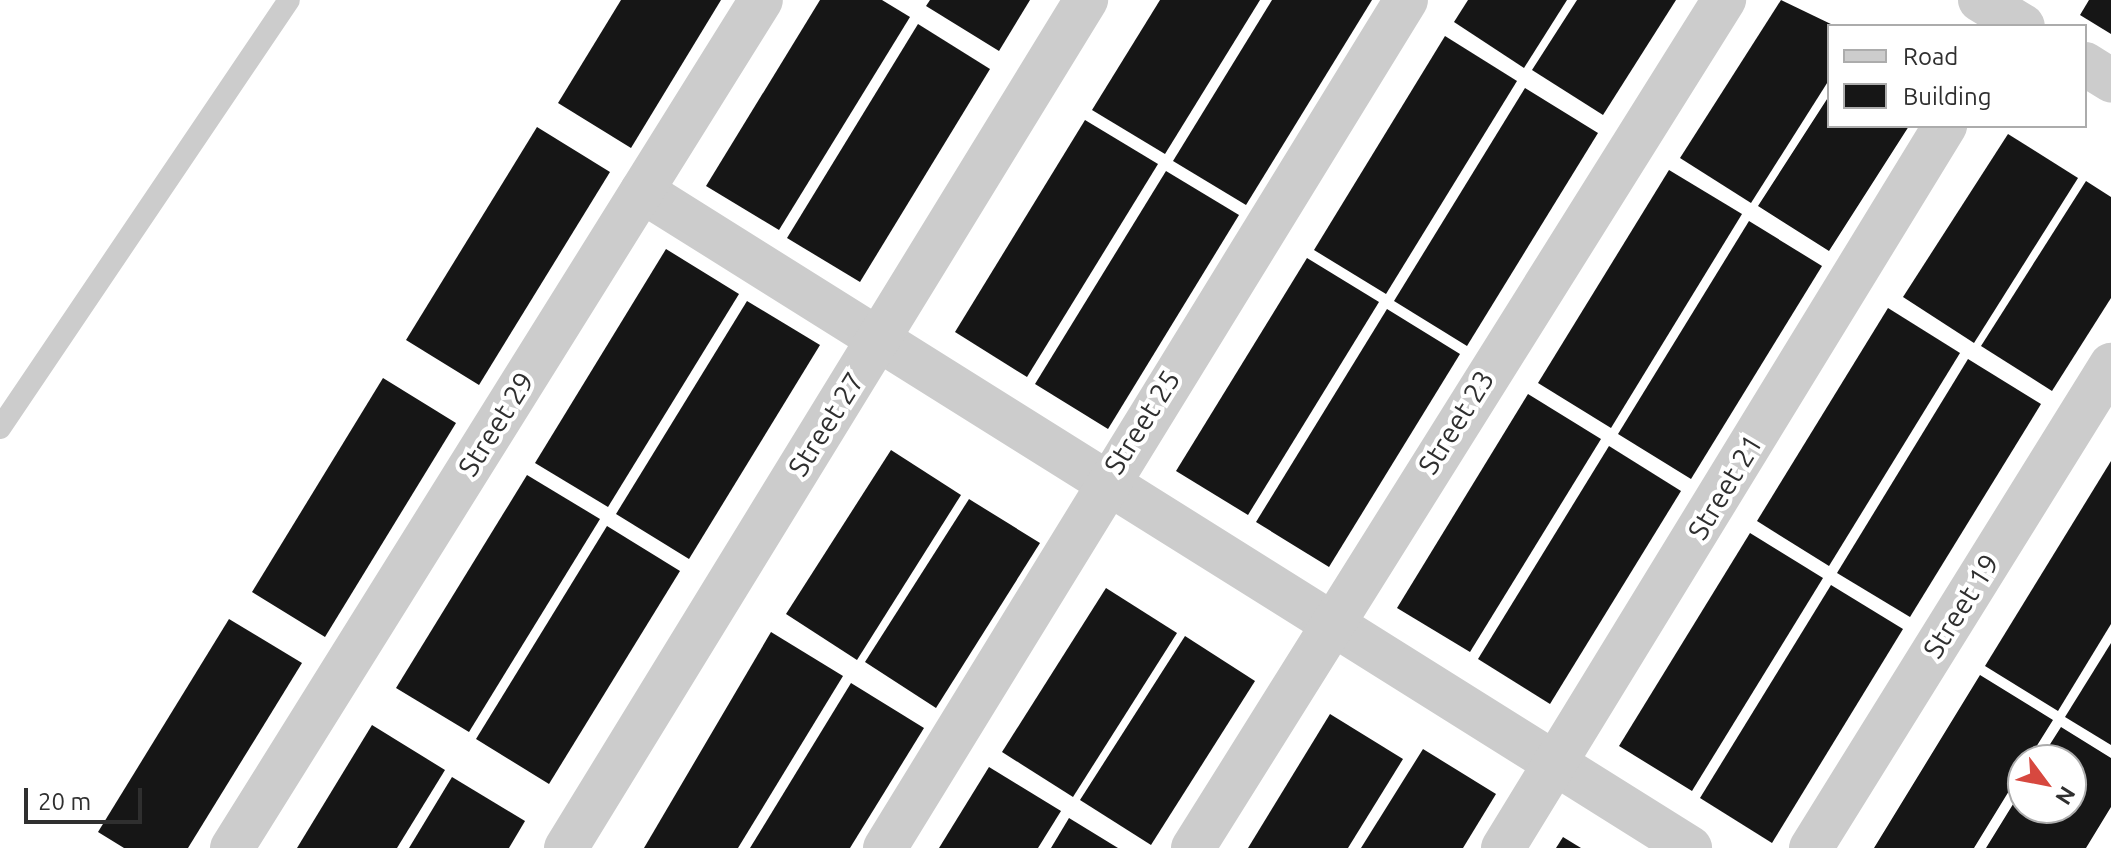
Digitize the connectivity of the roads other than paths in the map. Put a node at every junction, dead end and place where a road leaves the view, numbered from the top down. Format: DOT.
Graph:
graph roads {
  1 [pos="289,0"];
  2 [pos="761,0"];
  3 [pos="1086,0"];
  4 [pos="1406,0"];
  5 [pos="1724,0"];
  6 [pos="2087,65"];
  7 [pos="2111,80"];
  8 [pos="1944,128"];
  9 [pos="642,191"];
  10 [pos="877,341"];
  11 [pos="2111,365"];
  12 [pos="0,428"];
  13 [pos="1103,485"];
  14 [pos="1327,624"];
  15 [pos="1555,765"];
  16 [pos="232,848"];
  17 [pos="566,848"];
  18 [pos="885,848"];
  19 [pos="1193,848"];
  20 [pos="1503,848"];
  21 [pos="1690,848"];
  22 [pos="1811,848"];
  1 -- 12 [label="lane"];
  2 -- 9 [label="street, Street 29"];
  3 -- 10 [label="street, Street 27"];
  4 -- 13 [label="street, Street 25"];
  5 -- 14 [label="street, Street 23"];
  6 -- 7 [label="street"];
  8 -- 15 [label="street, Street 21"];
  9 -- 10 [label="street"];
  9 -- 16 [label="street, Street 29"];
  10 -- 13 [label="street"];
  10 -- 17 [label="street, Street 27"];
  11 -- 22 [label="street, Street 19"];
  13 -- 14 [label="street"];
  13 -- 18 [label="street, Street 25"];
  14 -- 15 [label="street"];
  14 -- 19 [label="street, Street 23"];
  15 -- 20 [label="street, Street 21"];
  15 -- 21 [label="street"];
}
